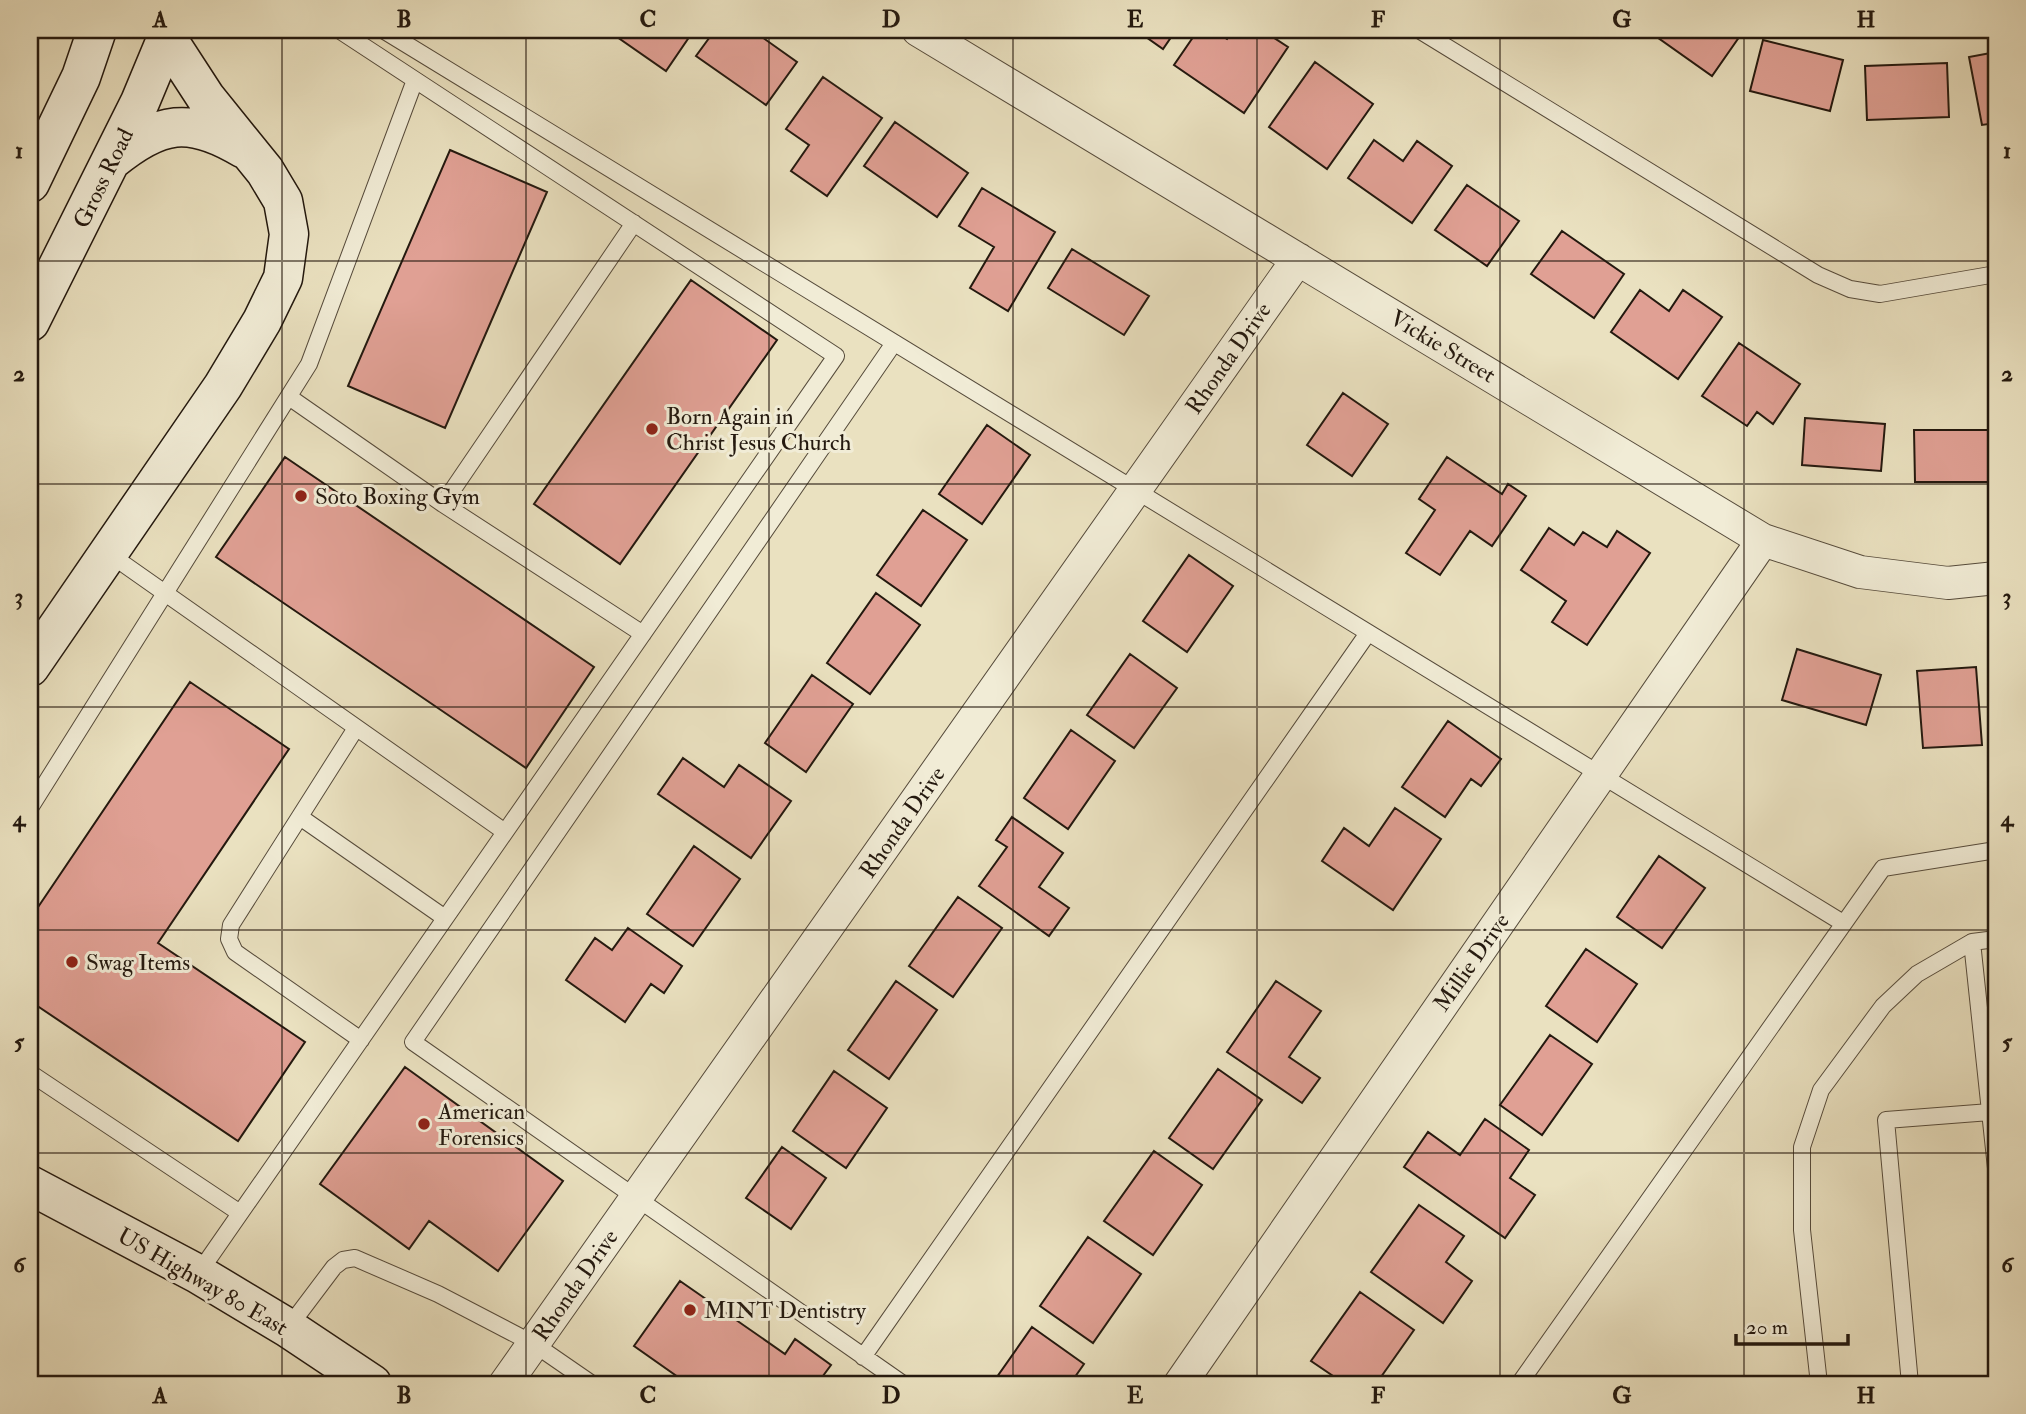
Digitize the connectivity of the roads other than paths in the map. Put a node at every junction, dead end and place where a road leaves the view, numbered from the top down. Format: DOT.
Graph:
graph roads {
  1 [pos="97,30"];
  2 [pos="339,30"];
  3 [pos="383,30"];
  4 [pos="918,30"];
  5 [pos="1419,30"];
  6 [pos="169,34"];
  7 [pos="415,80"];
  8 [pos="30,111"];
  9 [pos="246,150"];
  10 [pos="112,161"];
  11 [pos="36,169"];
  12 [pos="634,223"];
  13 [pos="1298,259"];
  14 [pos="1996,274"];
  15 [pos="30,322"];
  16 [pos="894,343"];
  17 [pos="289,397"];
  18 [pos="1135,491"];
  19 [pos="443,505"];
  20 [pos="1763,540"];
  21 [pos="108,553"];
  22 [pos="1996,578"];
  23 [pos="164,594"];
  24 [pos="1368,633"];
  25 [pos="643,634"];
  26 [pos="30,667"];
  27 [pos="356,728"];
  28 [pos="1600,775"];
  29 [pos="30,808"];
  30 [pos="300,817"];
  31 [pos="505,832"];
  32 [pos="1996,850"];
  33 [pos="445,918"];
  34 [pos="1843,923"];
  35 [pos="1996,939"];
  36 [pos="1972,942"];
  37 [pos="360,1040"];
  38 [pos="30,1073"];
  39 [pos="1990,1112"];
  40 [pos="1996,1168"];
  41 [pos="30,1185"];
  42 [pos="637,1198"];
  43 [pos="240,1213"];
  44 [pos="198,1274"];
  45 [pos="288,1328"];
  46 [pos="534,1344"];
  47 [pos="863,1357"];
  48 [pos="372,1384"];
  49 [pos="505,1384"];
  50 [pos="592,1384"];
  51 [pos="902,1384"];
  52 [pos="1180,1384"];
  53 [pos="1519,1384"];
  54 [pos="1819,1384"];
  55 [pos="1910,1384"];
  1 -- 11 [label="main road"];
  2 -- 7 [label="lane"];
  3 -- 16 [label="lane"];
  4 -- 13 [label="street, Vickie Street"];
  5 -- 14 [label="lane"];
  6 -- 9 [label="main road"];
  6 -- 10 [label="main road, Gross Road"];
  7 -- 12 [label="lane"];
  7 -- 17 [label="lane"];
  8 -- 11 [label="main road"];
  9 -- 10 [label="main road"];
  9 -- 21 [label="main road"];
  10 -- 15 [label="main road, Gross Road"];
  12 -- 19 [label="lane"];
  12 -- 25 [label="lane"];
  13 -- 18 [label="street, Rhonda Drive"];
  13 -- 20 [label="street, Vickie Street"];
  16 -- 18 [label="lane"];
  16 -- 42 [label="lane"];
  17 -- 19 [label="lane"];
  17 -- 23 [label="lane"];
  18 -- 24 [label="lane"];
  18 -- 42 [label="street, Rhonda Drive"];
  19 -- 25 [label="lane"];
  20 -- 22 [label="street, Vickie Street"];
  20 -- 28 [label="street, Millie Drive"];
  21 -- 23 [label="lane"];
  21 -- 26 [label="main road"];
  23 -- 27 [label="lane"];
  23 -- 29 [label="lane"];
  24 -- 28 [label="lane"];
  24 -- 47 [label="lane"];
  25 -- 31 [label="lane"];
  27 -- 30 [label="lane"];
  27 -- 31 [label="lane"];
  28 -- 34 [label="lane"];
  28 -- 52 [label="street, Millie Drive"];
  30 -- 33 [label="lane"];
  30 -- 37 [label="lane"];
  31 -- 33 [label="lane"];
  32 -- 34 [label="lane"];
  33 -- 37 [label="lane"];
  34 -- 53 [label="lane"];
  35 -- 36 [label="lane"];
  36 -- 39 [label="lane"];
  36 -- 54 [label="lane"];
  37 -- 43 [label="lane"];
  38 -- 43 [label="lane"];
  39 -- 40 [label="lane"];
  39 -- 55 [label="lane"];
  41 -- 44 [label="main road, US Highway 80 East"];
  42 -- 46 [label="street, Rhonda Drive"];
  42 -- 47 [label="lane"];
  43 -- 44 [label="lane"];
  44 -- 45 [label="main road, US Highway 80 East"];
  45 -- 46 [label="lane"];
  45 -- 48 [label="main road, US Highway 80 East"];
  46 -- 49 [label="street, Rhonda Drive"];
  46 -- 50 [label="lane"];
  47 -- 51 [label="lane"];
}
